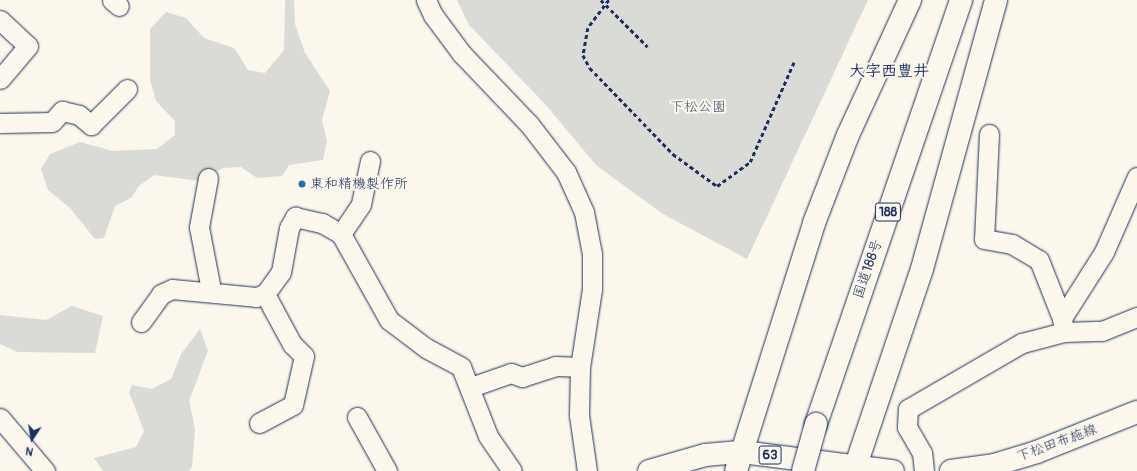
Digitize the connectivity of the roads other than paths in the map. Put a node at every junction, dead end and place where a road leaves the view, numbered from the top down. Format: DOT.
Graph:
graph roads {
  1 [pos="426,0"];
  2 [pos="910,0"];
  3 [pos="961,0"];
  4 [pos="996,0"];
  5 [pos="0,20"];
  6 [pos="0,79"];
  7 [pos="127,88"];
  8 [pos="0,123"];
  9 [pos="989,134"];
  10 [pos="370,161"];
  11 [pos="1137,177"];
  12 [pos="208,178"];
  13 [pos="341,234"];
  14 [pos="211,290"];
  15 [pos="265,294"];
  16 [pos="1137,317"];
  17 [pos="141,322"];
  18 [pos="1063,325"];
  19 [pos="580,367"];
  20 [pos="471,387"];
  21 [pos="1137,412"];
  22 [pos="357,417"];
  23 [pos="0,418"];
  24 [pos="259,422"];
  25 [pos="739,461"];
  26 [pos="855,469"];
  27 [pos="45,471"];
  28 [pos="387,471"];
  29 [pos="512,471"];
  30 [pos="587,471"];
  31 [pos="649,471"];
  32 [pos="803,471"];
  33 [pos="893,471"];
  34 [pos="924,471"];
  35 [pos="951,471"];
  1 -- 19 [label="street"];
  2 -- 25 [label="main road"];
  3 -- 32 [label="main road, 国道188号 / 188, bridge"];
  4 -- 26 [label="main road"];
  5 -- 6 [label="street"];
  7 -- 8 [label="street"];
  9 -- 18 [label="street"];
  10 -- 13 [label="street"];
  11 -- 18 [label="street"];
  12 -- 14 [label="street"];
  13 -- 15 [label="street"];
  13 -- 20 [label="street"];
  14 -- 15 [label="street"];
  14 -- 17 [label="street"];
  15 -- 24 [label="street"];
  16 -- 18 [label="street"];
  18 -- 34 [label="street"];
  19 -- 20 [label="street"];
  19 -- 30 [label="street"];
  20 -- 29 [label="street"];
  21 -- 35 [label="main road, 下松田布施線"];
  22 -- 28 [label="street"];
  23 -- 27 [label="street"];
  25 -- 26 [label="main road, 63"];
  25 -- 31 [label="main road, 63"];
  26 -- 33 [label="main road, 63"];
}
